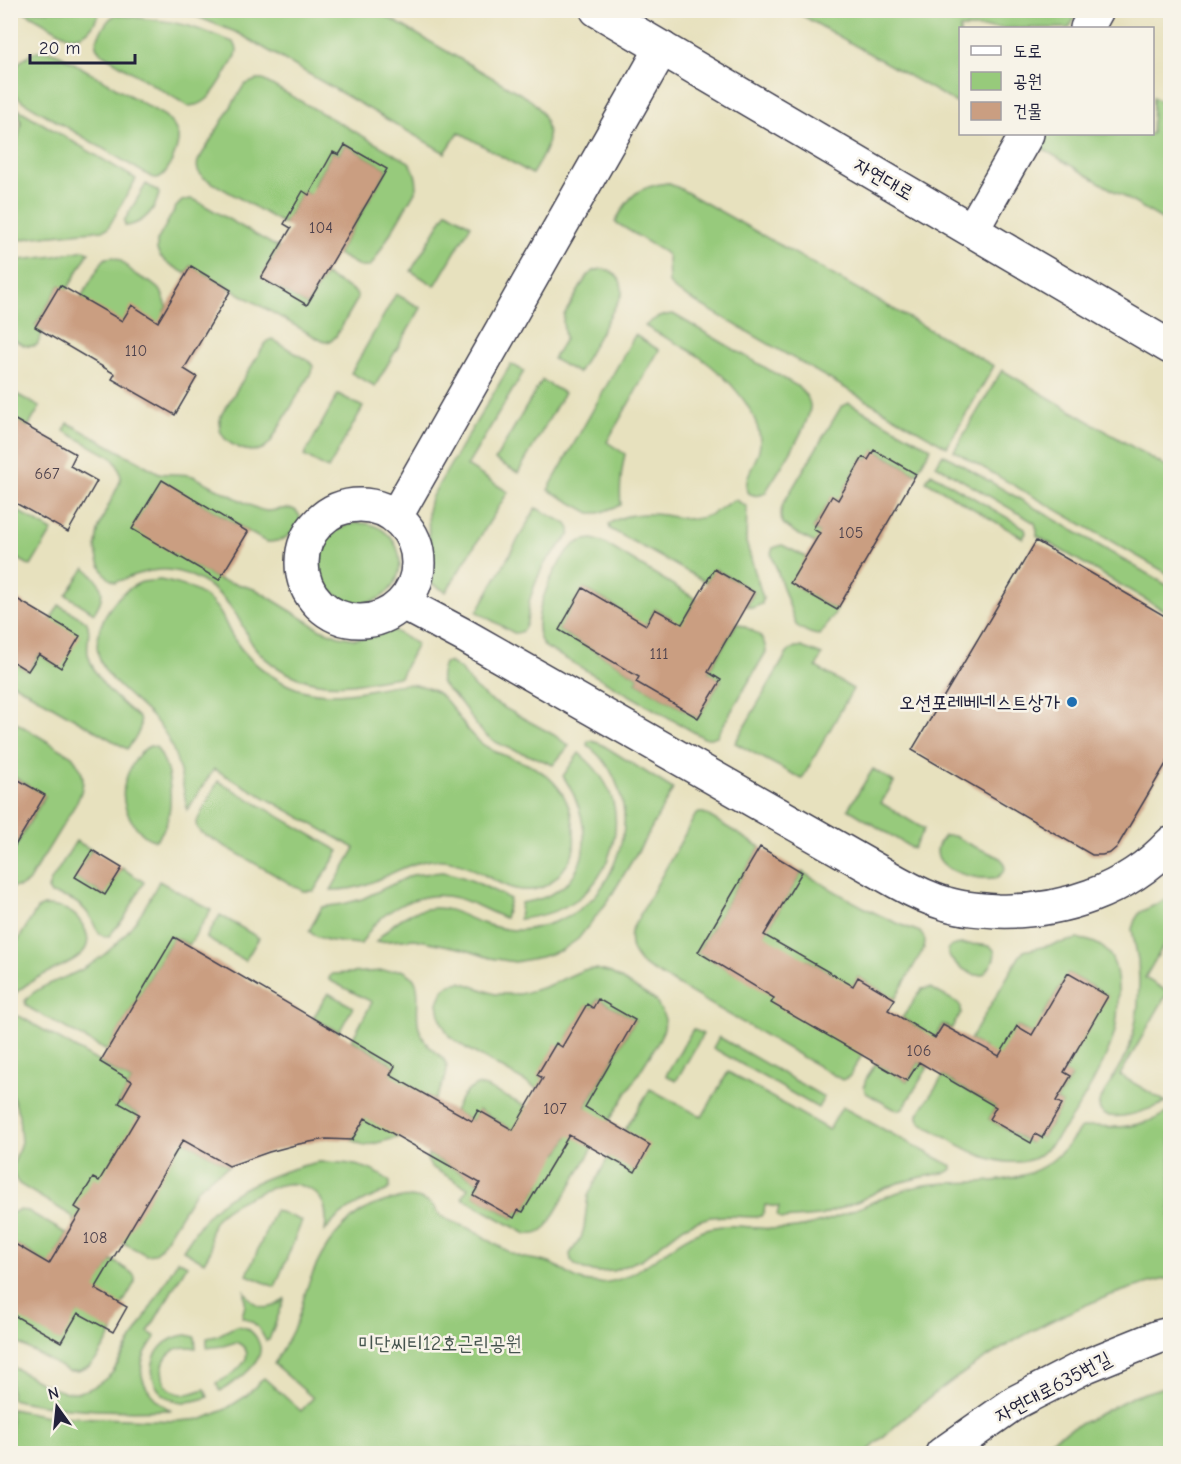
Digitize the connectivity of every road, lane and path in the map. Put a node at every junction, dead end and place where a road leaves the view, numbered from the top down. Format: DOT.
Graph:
graph roads {
  1 [pos="597,10"];
  2 [pos="1097,10"];
  3 [pos="1088,27"];
  4 [pos="662,48"];
  5 [pos="1026,135"];
  6 [pos="972,231"];
  7 [pos="1170,347"];
  8 [pos="396,516"];
  9 [pos="403,603"];
  10 [pos="1170,844"];
  11 [pos="1170,1334"];
  12 [pos="942,1454"];
  1 -- 4 [label="main road, 자연대로"];
  2 -- 3 [label="main road"];
  4 -- 6 [label="main road, 자연대로"];
  4 -- 8 [label="main road"];
  5 -- 6 [label="main road"];
  6 -- 7 [label="main road, 자연대로"];
  8 -- 9 [label="main road"];
  8 -- 9 [label="main road"];
  9 -- 10 [label="main road"];
  11 -- 12 [label="main road, 자연대로635번길"];
}
